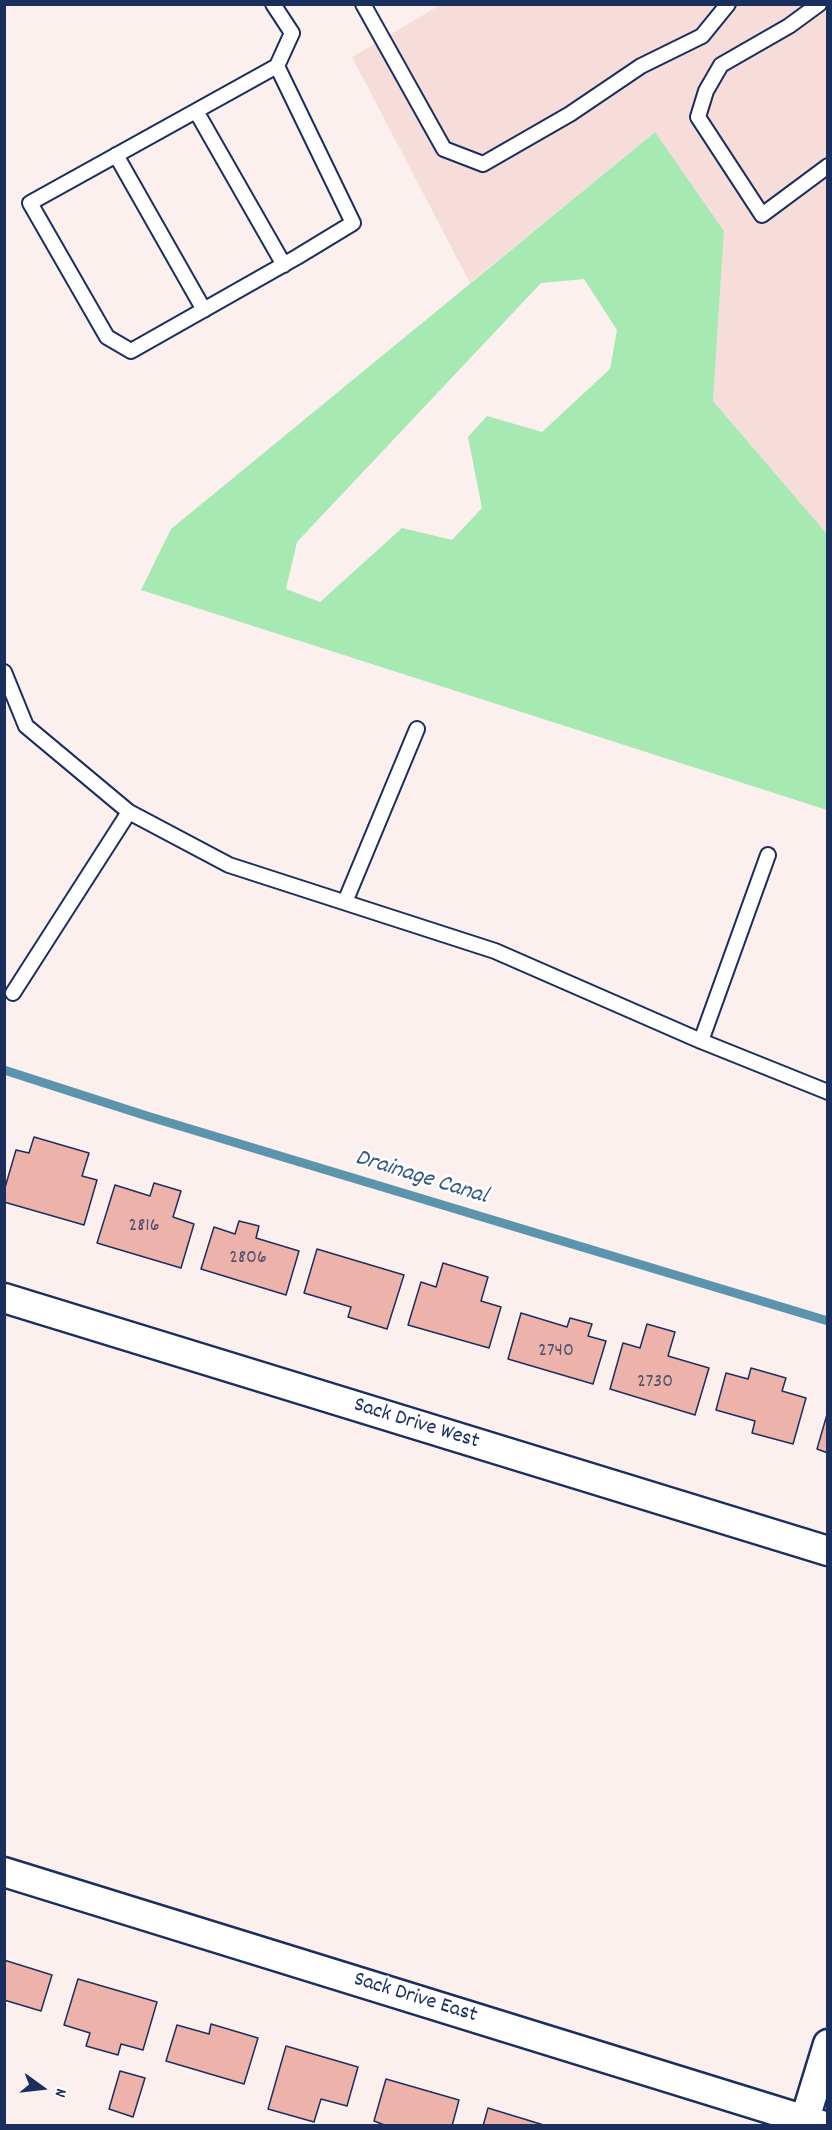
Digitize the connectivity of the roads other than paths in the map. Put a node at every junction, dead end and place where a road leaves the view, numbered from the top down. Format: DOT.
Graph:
graph roads {
  1 [pos="273,4"];
  2 [pos="363,4"];
  3 [pos="728,4"];
  4 [pos="819,4"];
  5 [pos="277,66"];
  6 [pos="196,111"];
  7 [pos="116,155"];
  8 [pos="828,166"];
  9 [pos="284,265"];
  10 [pos="204,310"];
  11 [pos="4,672"];
  12 [pos="417,729"];
  13 [pos="129,812"];
  14 [pos="768,855"];
  15 [pos="345,902"];
  16 [pos="13,993"];
  17 [pos="701,1041"];
  18 [pos="828,1092"];
  19 [pos="4,1298"];
  20 [pos="828,1551"];
  21 [pos="4,1872"];
  22 [pos="828,2044"];
  23 [pos="815,2122"];
  1 -- 5 [label="lane"];
  2 -- 3 [label="lane"];
  4 -- 8 [label="lane"];
  5 -- 6 [label="lane"];
  5 -- 9 [label="lane"];
  6 -- 7 [label="lane"];
  6 -- 9 [label="lane"];
  7 -- 10 [label="lane"];
  7 -- 10 [label="lane"];
  9 -- 10 [label="lane"];
  11 -- 13 [label="lane"];
  12 -- 15 [label="lane"];
  13 -- 15 [label="lane"];
  13 -- 16 [label="lane"];
  14 -- 17 [label="lane"];
  15 -- 17 [label="lane"];
  17 -- 18 [label="lane"];
  19 -- 20 [label="street, Sack Drive West"];
  21 -- 23 [label="street, Sack Drive East"];
  22 -- 23 [label="street"];
}
